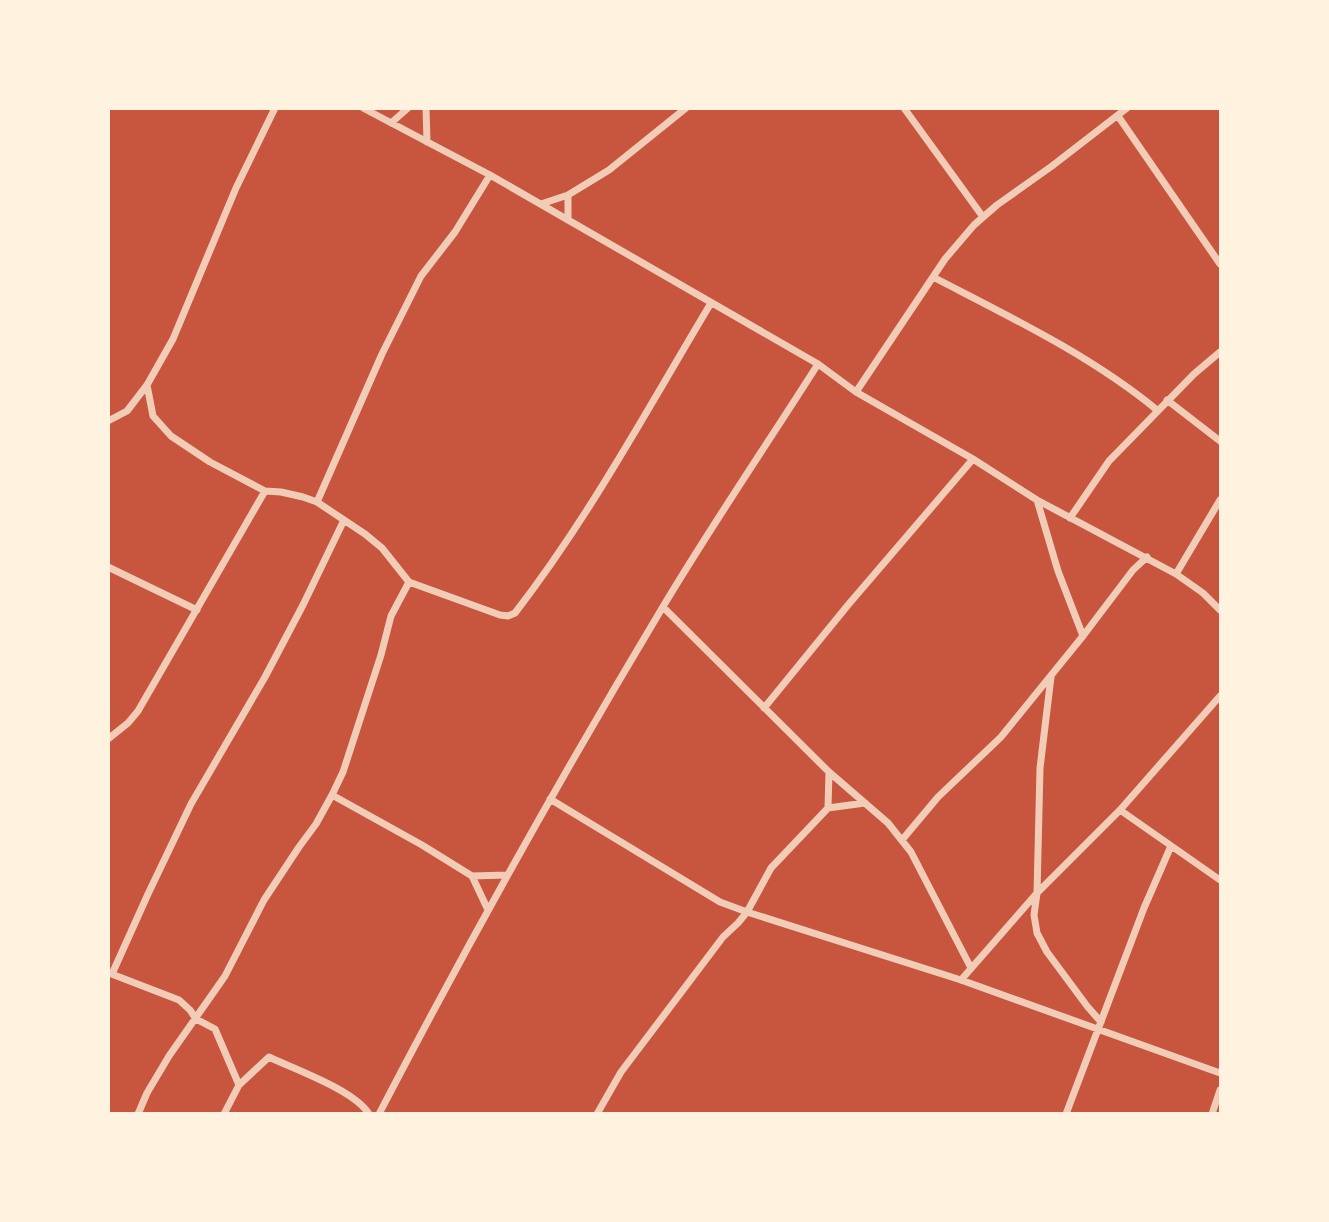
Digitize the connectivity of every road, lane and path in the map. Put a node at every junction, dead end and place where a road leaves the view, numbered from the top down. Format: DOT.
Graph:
graph roads {
  1 [pos="275,108"];
  2 [pos="363,108"];
  3 [pos="408,108"];
  4 [pos="426,108"];
  5 [pos="686,108"];
  6 [pos="904,108"];
  7 [pos="1127,108"];
  8 [pos="1118,116"];
  9 [pos="391,123"];
  10 [pos="426,142"];
  11 [pos="491,175"];
  12 [pos="568,195"];
  13 [pos="541,204"];
  14 [pos="983,217"];
  15 [pos="568,220"];
  16 [pos="1220,264"];
  17 [pos="933,277"];
  18 [pos="711,303"];
  19 [pos="1220,352"];
  20 [pos="818,364"];
  21 [pos="148,385"];
  22 [pos="856,393"];
  23 [pos="1167,400"];
  24 [pos="1157,410"];
  25 [pos="108,421"];
  26 [pos="1220,441"];
  27 [pos="973,459"];
  28 [pos="265,491"];
  29 [pos="1037,500"];
  30 [pos="1220,500"];
  31 [pos="317,502"];
  32 [pos="1070,518"];
  33 [pos="344,520"];
  34 [pos="1147,557"];
  35 [pos="108,567"];
  36 [pos="1176,574"];
  37 [pos="409,582"];
  38 [pos="663,607"];
  39 [pos="197,610"];
  40 [pos="1220,610"];
  41 [pos="1083,636"];
  42 [pos="1051,676"];
  43 [pos="1220,695"];
  44 [pos="764,708"];
  45 [pos="108,739"];
  46 [pos="829,772"];
  47 [pos="332,796"];
  48 [pos="550,799"];
  49 [pos="865,803"];
  50 [pos="828,808"];
  51 [pos="1120,810"];
  52 [pos="902,840"];
  53 [pos="1171,846"];
  54 [pos="508,875"];
  55 [pos="472,876"];
  56 [pos="1220,880"];
  57 [pos="1037,893"];
  58 [pos="488,910"];
  59 [pos="747,912"];
  60 [pos="971,968"];
  61 [pos="110,973"];
  62 [pos="961,979"];
  63 [pos="196,1019"];
  64 [pos="1100,1025"];
  65 [pos="1220,1073"];
  66 [pos="240,1085"];
  67 [pos="1220,1090"];
  68 [pos="138,1114"];
  69 [pos="224,1114"];
  70 [pos="369,1114"];
  71 [pos="379,1114"];
  72 [pos="597,1114"];
  73 [pos="1066,1114"];
  74 [pos="1212,1114"];
  1 -- 21 [label="street"];
  2 -- 9 [label="street"];
  3 -- 9 [label="street"];
  4 -- 10 [label="street"];
  5 -- 12 [label="street"];
  6 -- 14 [label="street"];
  7 -- 8 [label="street"];
  8 -- 14 [label="street"];
  8 -- 16 [label="street"];
  9 -- 10 [label="street"];
  10 -- 11 [label="street"];
  11 -- 13 [label="street"];
  11 -- 31 [label="street"];
  12 -- 13 [label="street"];
  12 -- 15 [label="street"];
  13 -- 15 [label="street"];
  14 -- 17 [label="street"];
  15 -- 18 [label="street"];
  17 -- 22 [label="street"];
  17 -- 24 [label="street"];
  18 -- 20 [label="street"];
  18 -- 37 [label="street"];
  19 -- 23 [label="street"];
  20 -- 22 [label="street"];
  20 -- 38 [label="street"];
  21 -- 25 [label="street"];
  21 -- 28 [label="street"];
  22 -- 27 [label="street"];
  23 -- 24 [label="street"];
  23 -- 26 [label="street"];
  24 -- 32 [label="street"];
  27 -- 29 [label="street"];
  27 -- 44 [label="street"];
  28 -- 31 [label="street"];
  28 -- 39 [label="street"];
  29 -- 32 [label="street"];
  29 -- 41 [label="street"];
  30 -- 36 [label="street"];
  31 -- 33 [label="street"];
  32 -- 34 [label="street"];
  33 -- 37 [label="street"];
  33 -- 61 [label="street"];
  34 -- 36 [label="street"];
  34 -- 41 [label="street"];
  35 -- 39 [label="street"];
  36 -- 40 [label="street"];
  37 -- 47 [label="street"];
  38 -- 44 [label="street"];
  38 -- 48 [label="street"];
  39 -- 45 [label="street"];
  41 -- 42 [label="street"];
  42 -- 52 [label="street"];
  42 -- 57 [label="street"];
  43 -- 51 [label="street"];
  44 -- 46 [label="street"];
  46 -- 49 [label="street"];
  46 -- 50 [label="street"];
  47 -- 55 [label="street"];
  47 -- 63 [label="street"];
  48 -- 54 [label="street"];
  48 -- 59 [label="street"];
  49 -- 50 [label="street"];
  49 -- 52 [label="street"];
  50 -- 59 [label="street"];
  51 -- 53 [label="street"];
  51 -- 57 [label="street"];
  52 -- 60 [label="street"];
  53 -- 56 [label="street"];
  53 -- 64 [label="street"];
  54 -- 55 [label="street"];
  54 -- 58 [label="street"];
  55 -- 58 [label="street"];
  57 -- 60 [label="street"];
  57 -- 64 [label="street"];
  58 -- 71 [label="street"];
  59 -- 62 [label="street"];
  59 -- 72 [label="street"];
  60 -- 62 [label="street"];
  61 -- 63 [label="street"];
  62 -- 64 [label="street"];
  63 -- 66 [label="street"];
  63 -- 68 [label="street"];
  64 -- 65 [label="street"];
  64 -- 73 [label="street"];
  66 -- 69 [label="street"];
  66 -- 70 [label="street"];
  67 -- 74 [label="street"];
}
